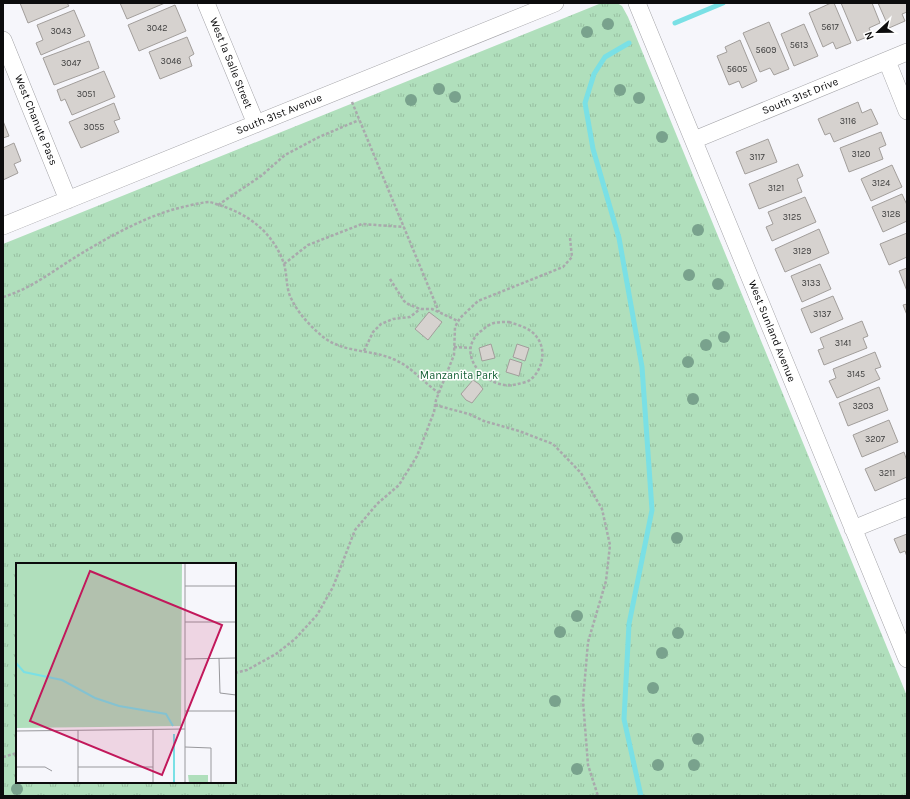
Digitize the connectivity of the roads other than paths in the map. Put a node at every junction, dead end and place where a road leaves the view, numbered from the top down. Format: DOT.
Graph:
graph roads {
  1 [pos="206,3"];
  2 [pos="555,3"];
  3 [pos="637,3"];
  4 [pos="529,8"];
  5 [pos="3,40"];
  6 [pos="907,52"];
  7 [pos="887,60"];
  8 [pos="907,111"];
  9 [pos="256,124"];
  10 [pos="694,140"];
  11 [pos="68,200"];
  12 [pos="3,226"];
  13 [pos="907,507"];
  14 [pos="853,529"];
  15 [pos="907,659"];
  1 -- 9 [label="street, West la Salle Street"];
  2 -- 4 [label="street, South 31st Avenue"];
  3 -- 10 [label="street, West Sunland Avenue"];
  4 -- 9 [label="street, South 31st Avenue"];
  5 -- 11 [label="street, West Chanute Pass"];
  6 -- 7 [label="street, South 31st Drive"];
  7 -- 8 [label="street"];
  7 -- 10 [label="street, South 31st Drive"];
  9 -- 11 [label="street, South 31st Avenue"];
  10 -- 14 [label="street, West Sunland Avenue"];
  11 -- 12 [label="street, South 31st Avenue"];
  13 -- 14 [label="street"];
  14 -- 15 [label="street, West Sunland Avenue"];
}
